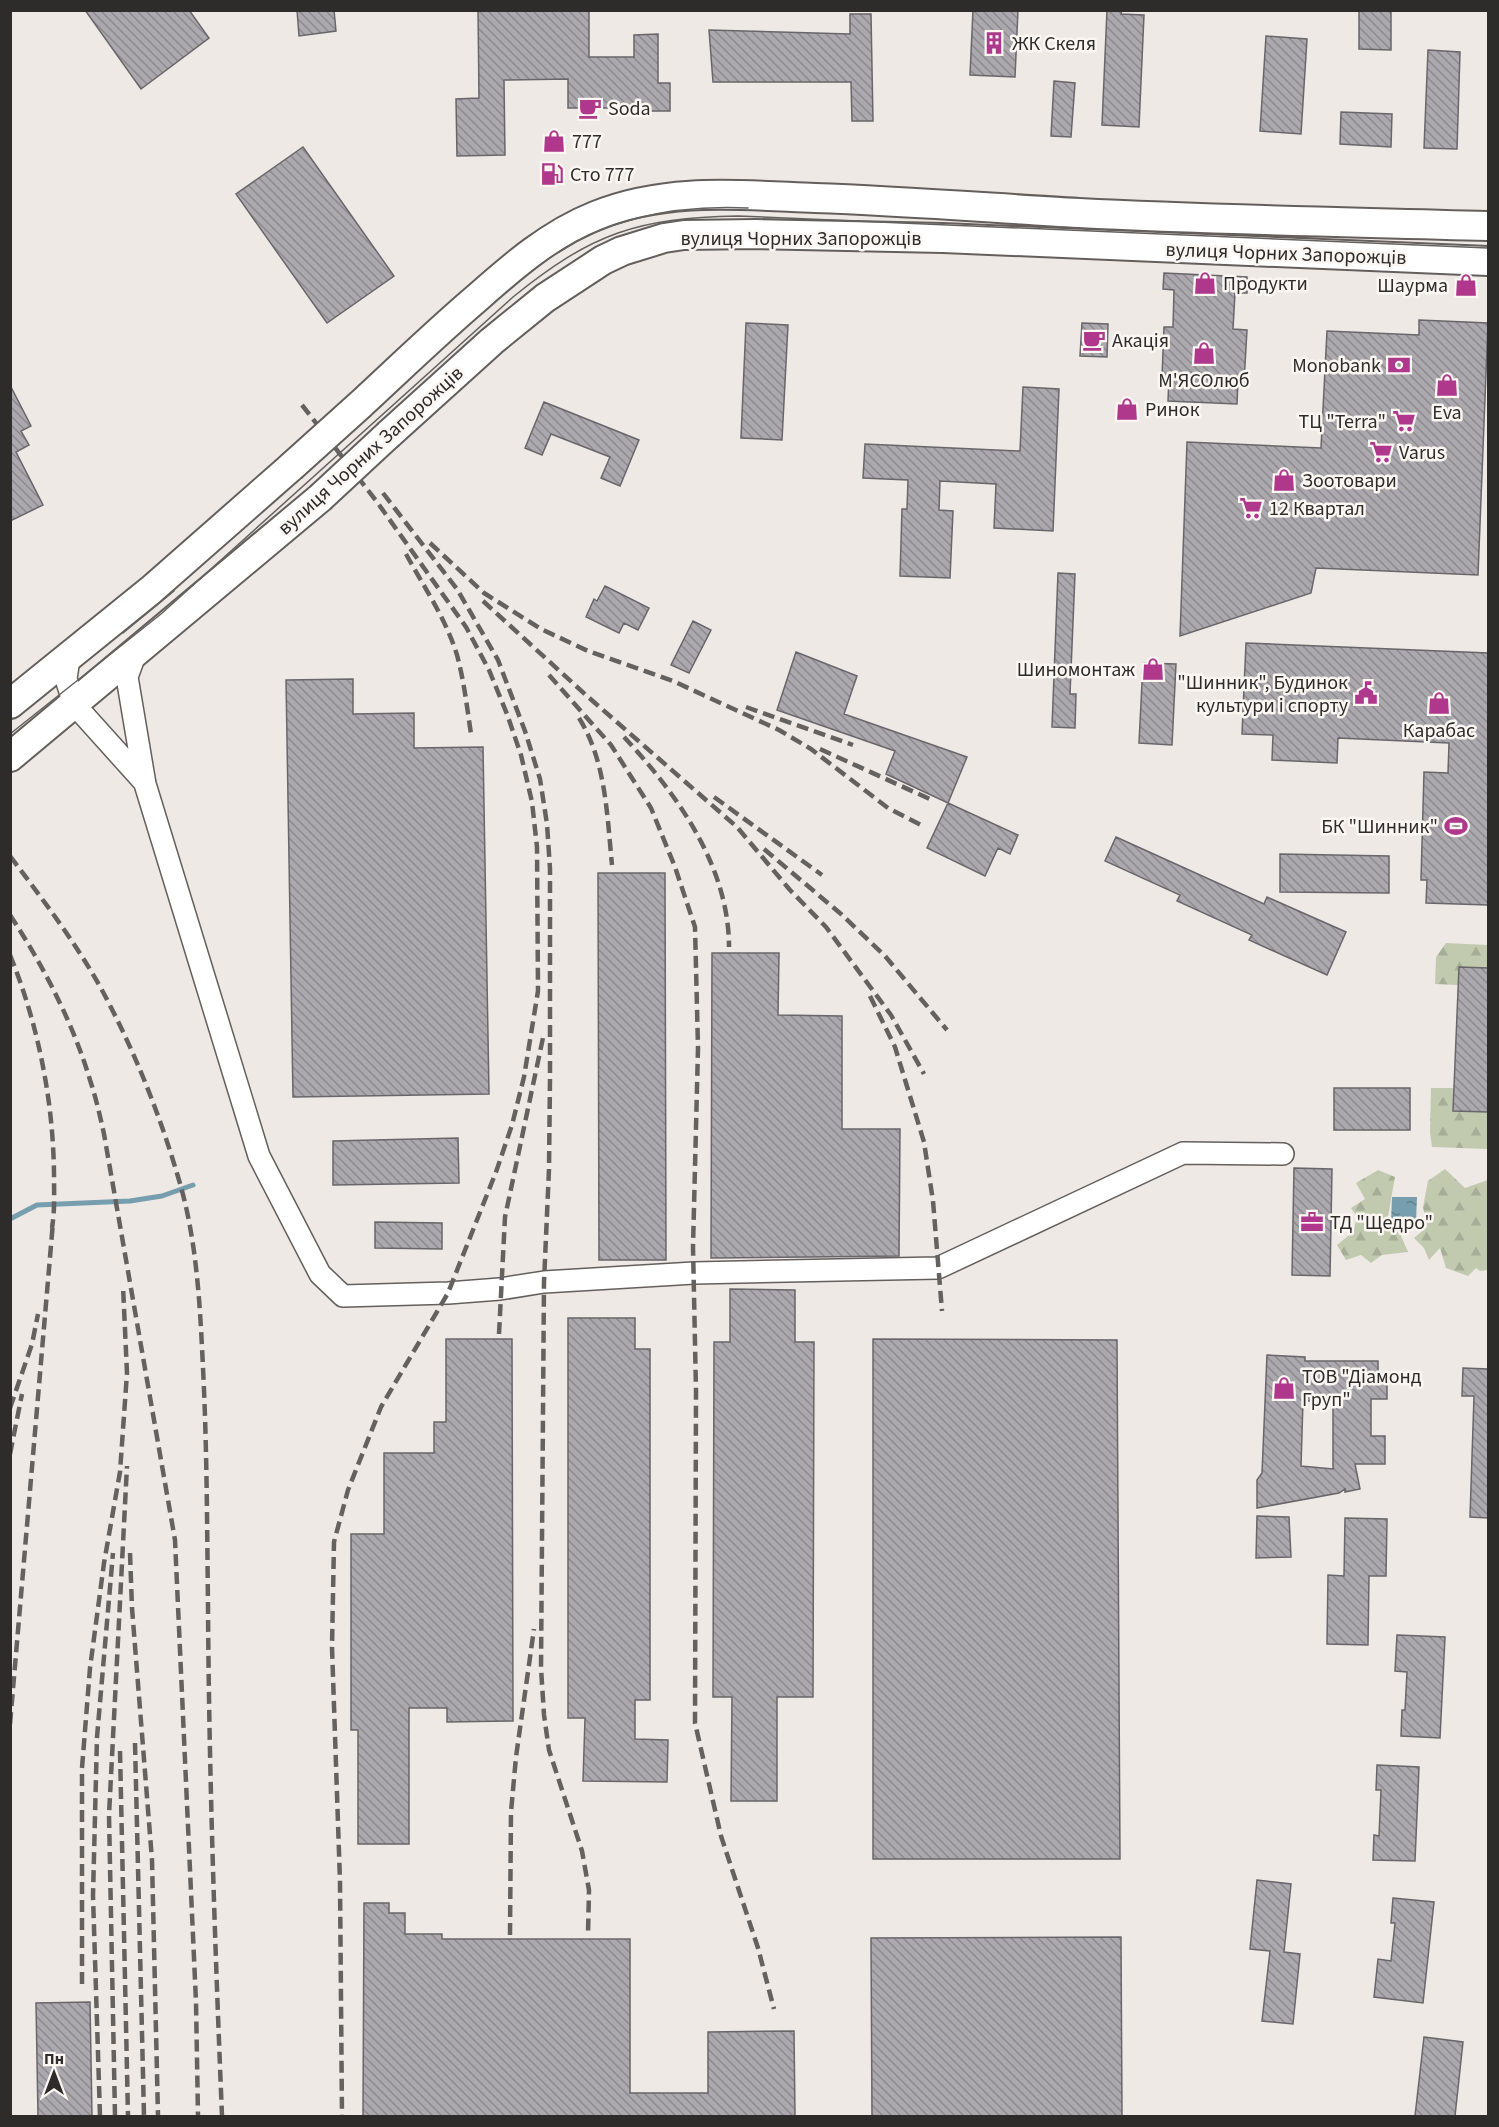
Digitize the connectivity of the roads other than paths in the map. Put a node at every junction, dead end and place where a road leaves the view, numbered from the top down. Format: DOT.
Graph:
graph roads {
  1 [pos="1382,223"];
  2 [pos="1488,226"];
  3 [pos="1381,257"];
  4 [pos="1488,261"];
  5 [pos="135,655"];
  6 [pos="69,658"];
  7 [pos="10,704"];
  8 [pos="74,704"];
  9 [pos="10,757"];
  10 [pos="145,784"];
  11 [pos="1283,1154"];
  1 -- 2 [label="main road, вулиця Чорних Запорожців"];
  1 -- 3 [label="main road"];
  1 -- 6 [label="main road, вулиця Чорних Запорожців, bridge"];
  3 -- 4 [label="main road, вулиця Чорних Запорожців"];
  3 -- 5 [label="main road, вулиця Чорних Запорожців, bridge"];
  5 -- 8 [label="main road, вулиця Чорних Запорожців"];
  5 -- 10 [label="street"];
  6 -- 7 [label="main road, вулиця Чорних Запорожців"];
  6 -- 8 [label="street"];
  8 -- 9 [label="main road, вулиця Чорних Запорожців"];
  8 -- 10 [label="street"];
  10 -- 11 [label="street"];
}
